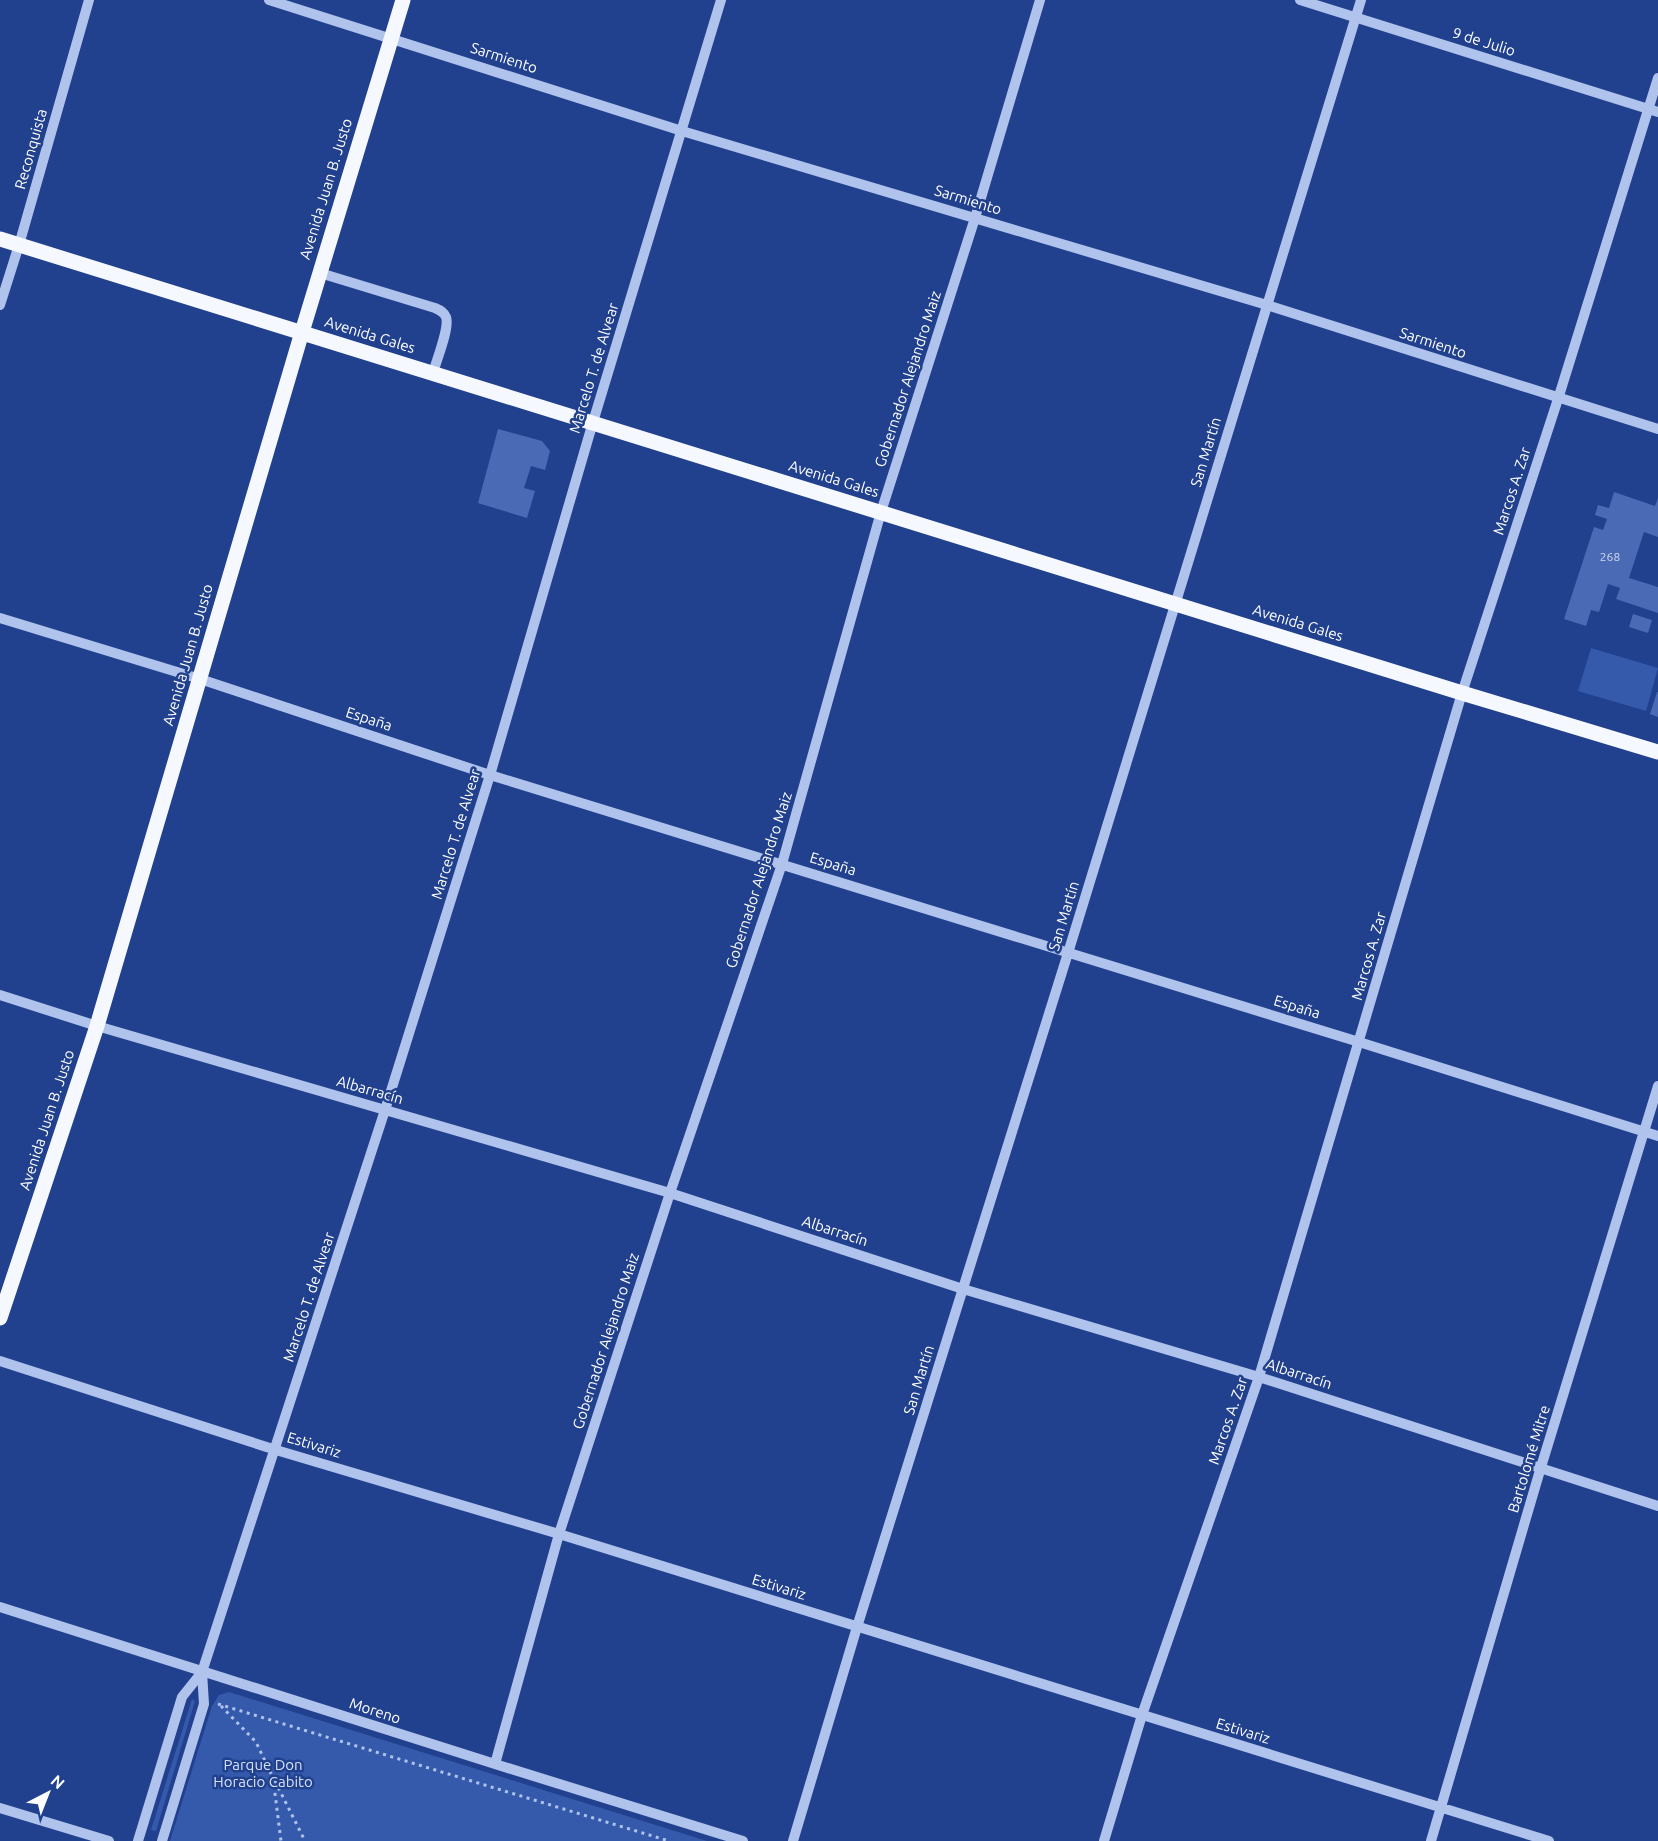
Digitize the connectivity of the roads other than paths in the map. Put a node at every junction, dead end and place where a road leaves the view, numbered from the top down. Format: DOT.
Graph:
graph roads {
  1 [pos="89,0"];
  2 [pos="269,0"];
  3 [pos="403,0"];
  4 [pos="721,0"];
  5 [pos="1040,0"];
  6 [pos="1300,0"];
  7 [pos="1361,0"];
  8 [pos="1356,18"];
  9 [pos="392,38"];
  10 [pos="1658,78"];
  11 [pos="1653,111"];
  12 [pos="682,131"];
  13 [pos="975,218"];
  14 [pos="0,239"];
  15 [pos="19,245"];
  16 [pos="320,273"];
  17 [pos="0,305"];
  18 [pos="1267,305"];
  19 [pos="302,332"];
  20 [pos="433,373"];
  21 [pos="1558,399"];
  22 [pos="593,422"];
  23 [pos="1658,429"];
  24 [pos="881,512"];
  25 [pos="1176,603"];
  26 [pos="0,618"];
  27 [pos="200,680"];
  28 [pos="1462,693"];
  29 [pos="1658,752"];
  30 [pos="490,775"];
  31 [pos="782,864"];
  32 [pos="1068,953"];
  33 [pos="0,996"];
  34 [pos="98,1026"];
  35 [pos="1359,1042"];
  36 [pos="1658,1086"];
  37 [pos="385,1110"];
  38 [pos="1644,1132"];
  39 [pos="1658,1136"];
  40 [pos="670,1193"];
  41 [pos="963,1289"];
  42 [pos="0,1318"];
  43 [pos="0,1361"];
  44 [pos="1259,1377"];
  45 [pos="276,1450"];
  46 [pos="1541,1467"];
  47 [pos="1658,1506"];
  48 [pos="559,1534"];
  49 [pos="0,1607"];
  50 [pos="857,1627"];
  51 [pos="202,1672"];
  52 [pos="1142,1715"];
  53 [pos="495,1764"];
  54 [pos="0,1808"];
  55 [pos="1442,1808"];
  56 [pos="109,1841"];
  57 [pos="138,1841"];
  58 [pos="162,1841"];
  59 [pos="743,1841"];
  60 [pos="793,1841"];
  61 [pos="1104,1841"];
  62 [pos="1431,1841"];
  63 [pos="1549,1841"];
  1 -- 15 [label="street, Reconquista"];
  2 -- 9 [label="street, Sarmiento"];
  3 -- 9 [label="main road, Avenida Juan B. Justo"];
  4 -- 12 [label="street, Marcelo T. de Alvear"];
  5 -- 13 [label="street, Gobernador Alejandro Maiz"];
  6 -- 8 [label="street, 9 de Julio"];
  7 -- 8 [label="street, San Martín"];
  8 -- 11 [label="street, 9 de Julio"];
  8 -- 18 [label="street, San Martín"];
  9 -- 12 [label="street, Sarmiento"];
  9 -- 16 [label="main road, Avenida Juan B. Justo"];
  10 -- 11 [label="street, Marcos A. Zar"];
  11 -- 21 [label="street, Marcos A. Zar"];
  12 -- 13 [label="street, Sarmiento"];
  12 -- 22 [label="street, Marcelo T. de Alvear"];
  13 -- 18 [label="street, Sarmiento"];
  13 -- 24 [label="street, Gobernador Alejandro Maiz"];
  14 -- 15 [label="main road, Avenida Gales"];
  15 -- 17 [label="street, Reconquista"];
  15 -- 19 [label="main road, Avenida Gales"];
  16 -- 19 [label="main road, Avenida Juan B. Justo"];
  16 -- 20 [label="street"];
  18 -- 21 [label="street, Sarmiento"];
  18 -- 25 [label="street, San Martín"];
  19 -- 20 [label="main road, Avenida Gales"];
  19 -- 27 [label="main road, Avenida Juan B. Justo"];
  20 -- 22 [label="main road, Avenida Gales"];
  21 -- 23 [label="street, Sarmiento"];
  21 -- 28 [label="street, Marcos A. Zar"];
  22 -- 24 [label="main road, Avenida Gales"];
  22 -- 30 [label="street, Marcelo T. de Alvear"];
  24 -- 25 [label="main road, Avenida Gales"];
  24 -- 31 [label="street, Gobernador Alejandro Maiz"];
  25 -- 28 [label="main road, Avenida Gales"];
  25 -- 32 [label="street, San Martín"];
  26 -- 27 [label="street, España"];
  27 -- 30 [label="street, España"];
  27 -- 34 [label="main road, Avenida Juan B. Justo"];
  28 -- 29 [label="main road, Avenida Gales"];
  28 -- 35 [label="street, Marcos A. Zar"];
  30 -- 31 [label="street, España"];
  30 -- 37 [label="street, Marcelo T. de Alvear"];
  31 -- 32 [label="street, España"];
  31 -- 40 [label="street, Gobernador Alejandro Maiz"];
  32 -- 35 [label="street, España"];
  32 -- 41 [label="street, San Martín"];
  33 -- 34 [label="street, Albarracín"];
  34 -- 37 [label="street, Albarracín"];
  34 -- 42 [label="main road, Avenida Juan B. Justo"];
  35 -- 38 [label="street, España"];
  35 -- 44 [label="street, Marcos A. Zar"];
  36 -- 38 [label="street, Bartolomé Mitre"];
  37 -- 40 [label="street, Albarracín"];
  37 -- 45 [label="street, Marcelo T. de Alvear"];
  38 -- 39 [label="street, España"];
  38 -- 46 [label="street, Bartolomé Mitre"];
  40 -- 41 [label="street, Albarracín"];
  40 -- 48 [label="street, Gobernador Alejandro Maiz"];
  41 -- 44 [label="street, Albarracín"];
  41 -- 50 [label="street, San Martín"];
  43 -- 45 [label="street, Estivariz"];
  44 -- 46 [label="street, Albarracín"];
  44 -- 52 [label="street, Marcos A. Zar"];
  45 -- 48 [label="street, Estivariz"];
  45 -- 51 [label="street, Marcelo T. de Alvear"];
  46 -- 47 [label="street, Albarracín"];
  46 -- 55 [label="street, Bartolomé Mitre"];
  48 -- 50 [label="street, Estivariz"];
  48 -- 53 [label="street, Gobernador Alejandro Maiz"];
  49 -- 51 [label="street, Moreno"];
  50 -- 52 [label="street, Estivariz"];
  50 -- 60 [label="street, San Martín"];
  51 -- 53 [label="street, Moreno"];
  51 -- 57 [label="street, Marcelo T. de Alvear"];
  51 -- 58 [label="street, Marcelo T. de Alvear"];
  52 -- 55 [label="street, Estivariz"];
  52 -- 61 [label="street, Marcos A. Zar"];
  53 -- 59 [label="street, Moreno"];
  54 -- 56 [label="street"];
  55 -- 62 [label="street, Bartolomé Mitre"];
  55 -- 63 [label="street, Estivariz"];
}
